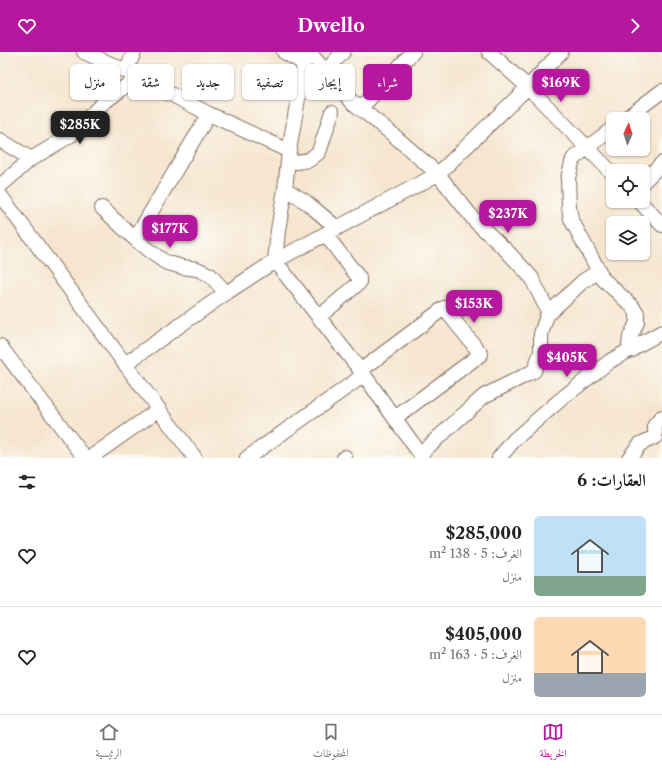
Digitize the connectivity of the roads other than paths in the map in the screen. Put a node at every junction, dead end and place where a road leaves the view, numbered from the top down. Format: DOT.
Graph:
graph roads {
  1 [pos="84,52"];
  2 [pos="134,52"];
  3 [pos="284,52"];
  4 [pos="343,52"];
  5 [pos="413,52"];
  6 [pos="489,52"];
  7 [pos="561,52"];
  8 [pos="306,56"];
  9 [pos="133,64"];
  10 [pos="316,64"];
  11 [pos="332,64"];
  12 [pos="128,72"];
  13 [pos="128,78"];
  14 [pos="528,87"];
  15 [pos="662,91"];
  16 [pos="174,96"];
  17 [pos="350,100"];
  18 [pos="360,109"];
  19 [pos="332,112"];
  20 [pos="634,112"];
  21 [pos="209,114"];
  22 [pos="606,133"];
  23 [pos="0,140"];
  24 [pos="587,148"];
  25 [pos="289,156"];
  26 [pos="31,159"];
  27 [pos="662,164"];
  28 [pos="606,167"];
  29 [pos="438,174"];
  30 [pos="650,175"];
  31 [pos="0,186"];
  32 [pos="285,189"];
  33 [pos="0,195"];
  34 [pos="102,208"];
  35 [pos="646,208"];
  36 [pos="662,225"];
  37 [pos="331,231"];
  38 [pos="135,239"];
  39 [pos="275,261"];
  40 [pos="599,271"];
  41 [pos="226,293"];
  42 [pos="549,313"];
  43 [pos="319,317"];
  44 [pos="662,332"];
  45 [pos="0,346"];
  46 [pos="632,350"];
  47 [pos="125,364"];
  48 [pos="362,373"];
  49 [pos="158,410"];
  50 [pos="395,418"];
  51 [pos="662,418"];
  52 [pos="422,456"];
  53 [pos="85,458"];
  54 [pos="90,458"];
  55 [pos="195,458"];
  56 [pos="247,458"];
  57 [pos="499,458"];
  58 [pos="629,458"];
  1 -- 12 [label="street"];
  2 -- 9 [label="street"];
  3 -- 8 [label="street"];
  4 -- 11 [label="street"];
  5 -- 18 [label="street"];
  6 -- 14 [label="street"];
  7 -- 14 [label="street"];
  8 -- 10 [label="street"];
  8 -- 25 [label="street"];
  13 -- 26 [label="street"];
  14 -- 24 [label="street"];
  14 -- 29 [label="street"];
  15 -- 20 [label="street"];
  16 -- 21 [label="street"];
  17 -- 18 [label="street"];
  18 -- 29 [label="street"];
  19 -- 25 [label="street"];
  21 -- 25 [label="street"];
  21 -- 38 [label="street"];
  22 -- 24 [label="street"];
  23 -- 26 [label="street"];
  24 -- 28 [label="street"];
  24 -- 40 [label="street"];
  25 -- 32 [label="street"];
  26 -- 31 [label="street"];
  27 -- 30 [label="street"];
  29 -- 37 [label="street"];
  29 -- 42 [label="street"];
  32 -- 37 [label="street"];
  32 -- 39 [label="street"];
  33 -- 47 [label="street"];
  34 -- 38 [label="street"];
  35 -- 36 [label="street"];
  37 -- 39 [label="street"];
  37 -- 43 [label="street"];
  38 -- 41 [label="street"];
  39 -- 41 [label="street"];
  39 -- 43 [label="street"];
  40 -- 42 [label="street"];
  40 -- 46 [label="street"];
  41 -- 47 [label="street"];
  42 -- 52 [label="street"];
  43 -- 48 [label="street"];
  44 -- 46 [label="street"];
  45 -- 53 [label="street"];
  46 -- 57 [label="street"];
  47 -- 49 [label="street"];
  48 -- 50 [label="street"];
  48 -- 50 [label="street"];
  48 -- 56 [label="street"];
  49 -- 54 [label="street"];
  49 -- 55 [label="street"];
  50 -- 52 [label="street"];
  51 -- 58 [label="street"];
}
